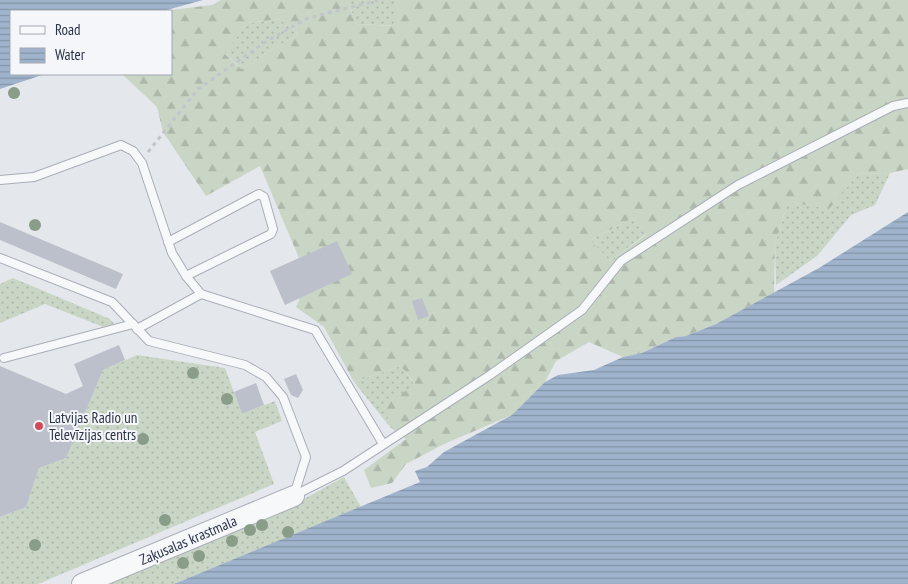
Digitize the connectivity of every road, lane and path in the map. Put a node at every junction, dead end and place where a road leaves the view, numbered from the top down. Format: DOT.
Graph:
graph roads {
  1 [pos="378,0"];
  2 [pos="908,103"];
  3 [pos="142,163"];
  4 [pos="0,180"];
  5 [pos="168,242"];
  6 [pos="0,258"];
  7 [pos="186,276"];
  8 [pos="201,294"];
  9 [pos="135,326"];
  10 [pos="4,358"];
  11 [pos="383,444"];
  12 [pos="294,496"];
  13 [pos="82,584"];
  1 -- 3 [label="path"];
  2 -- 11 [label="lane"];
  3 -- 4 [label="lane"];
  3 -- 5 [label="lane"];
  5 -- 7 [label="lane"];
  5 -- 7 [label="lane"];
  6 -- 9 [label="lane"];
  7 -- 8 [label="lane"];
  8 -- 9 [label="lane"];
  8 -- 11 [label="lane"];
  9 -- 10 [label="lane"];
  9 -- 12 [label="lane"];
  11 -- 12 [label="lane"];
  12 -- 13 [label="street, Zaķusalas krastmala"];
}
